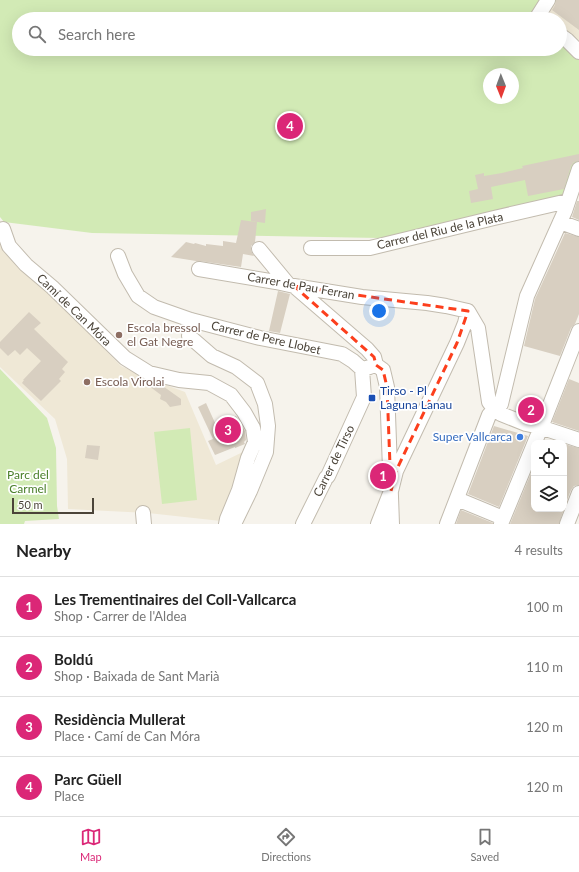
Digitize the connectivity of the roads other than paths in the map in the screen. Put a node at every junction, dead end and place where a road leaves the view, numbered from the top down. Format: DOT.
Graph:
graph roads {
  1 [pos="548,0"];
  2 [pos="540,12"];
  3 [pos="567,40"];
  4 [pos="579,52"];
  5 [pos="579,169"];
  6 [pos="568,201"];
  7 [pos="560,222"];
  8 [pos="3,229"];
  9 [pos="579,229"];
  10 [pos="311,248"];
  11 [pos="259,249"];
  12 [pos="118,256"];
  13 [pos="199,269"];
  14 [pos="291,285"];
  15 [pos="468,311"];
  16 [pos="191,320"];
  17 [pos="579,330"];
  18 [pos="376,365"];
  19 [pos="362,370"];
  20 [pos="494,409"];
  21 [pos="540,427"];
  22 [pos="579,440"];
  23 [pos="391,491"];
  24 [pos="579,493"];
  25 [pos="457,499"];
  26 [pos="502,521"];
  27 [pos="226,524"];
  28 [pos="234,524"];
  29 [pos="303,524"];
  30 [pos="378,524"];
  31 [pos="392,524"];
  32 [pos="447,524"];
  33 [pos="566,524"];
  1 -- 2 [label="street"];
  3 -- 4 [label="street"];
  5 -- 6 [label="street"];
  6 -- 7 [label="street"];
  6 -- 10 [label="street, Carrer del Riu de la Plata"];
  7 -- 9 [label="street"];
  7 -- 20 [label="street"];
  8 -- 27 [label="street, Camí de Can Móra"];
  11 -- 14 [label="street"];
  12 -- 16 [label="street, Carrer de Pere Llobet"];
  13 -- 14 [label="street, Carrer de Pau Ferran"];
  14 -- 15 [label="street, Carrer de Pau Ferran"];
  14 -- 18 [label="street"];
  15 -- 20 [label="street"];
  15 -- 23 [label="street"];
  16 -- 19 [label="street, Carrer de Pere Llobet"];
  16 -- 28 [label="street"];
  17 -- 21 [label="street"];
  18 -- 19 [label="street"];
  18 -- 23 [label="street"];
  19 -- 29 [label="street, Carrer de Tirso"];
  20 -- 21 [label="street"];
  20 -- 25 [label="street"];
  21 -- 22 [label="street"];
  21 -- 26 [label="street"];
  23 -- 30 [label="street"];
  23 -- 31 [label="street"];
  24 -- 33 [label="street"];
  25 -- 26 [label="street"];
  25 -- 32 [label="street"];
}
